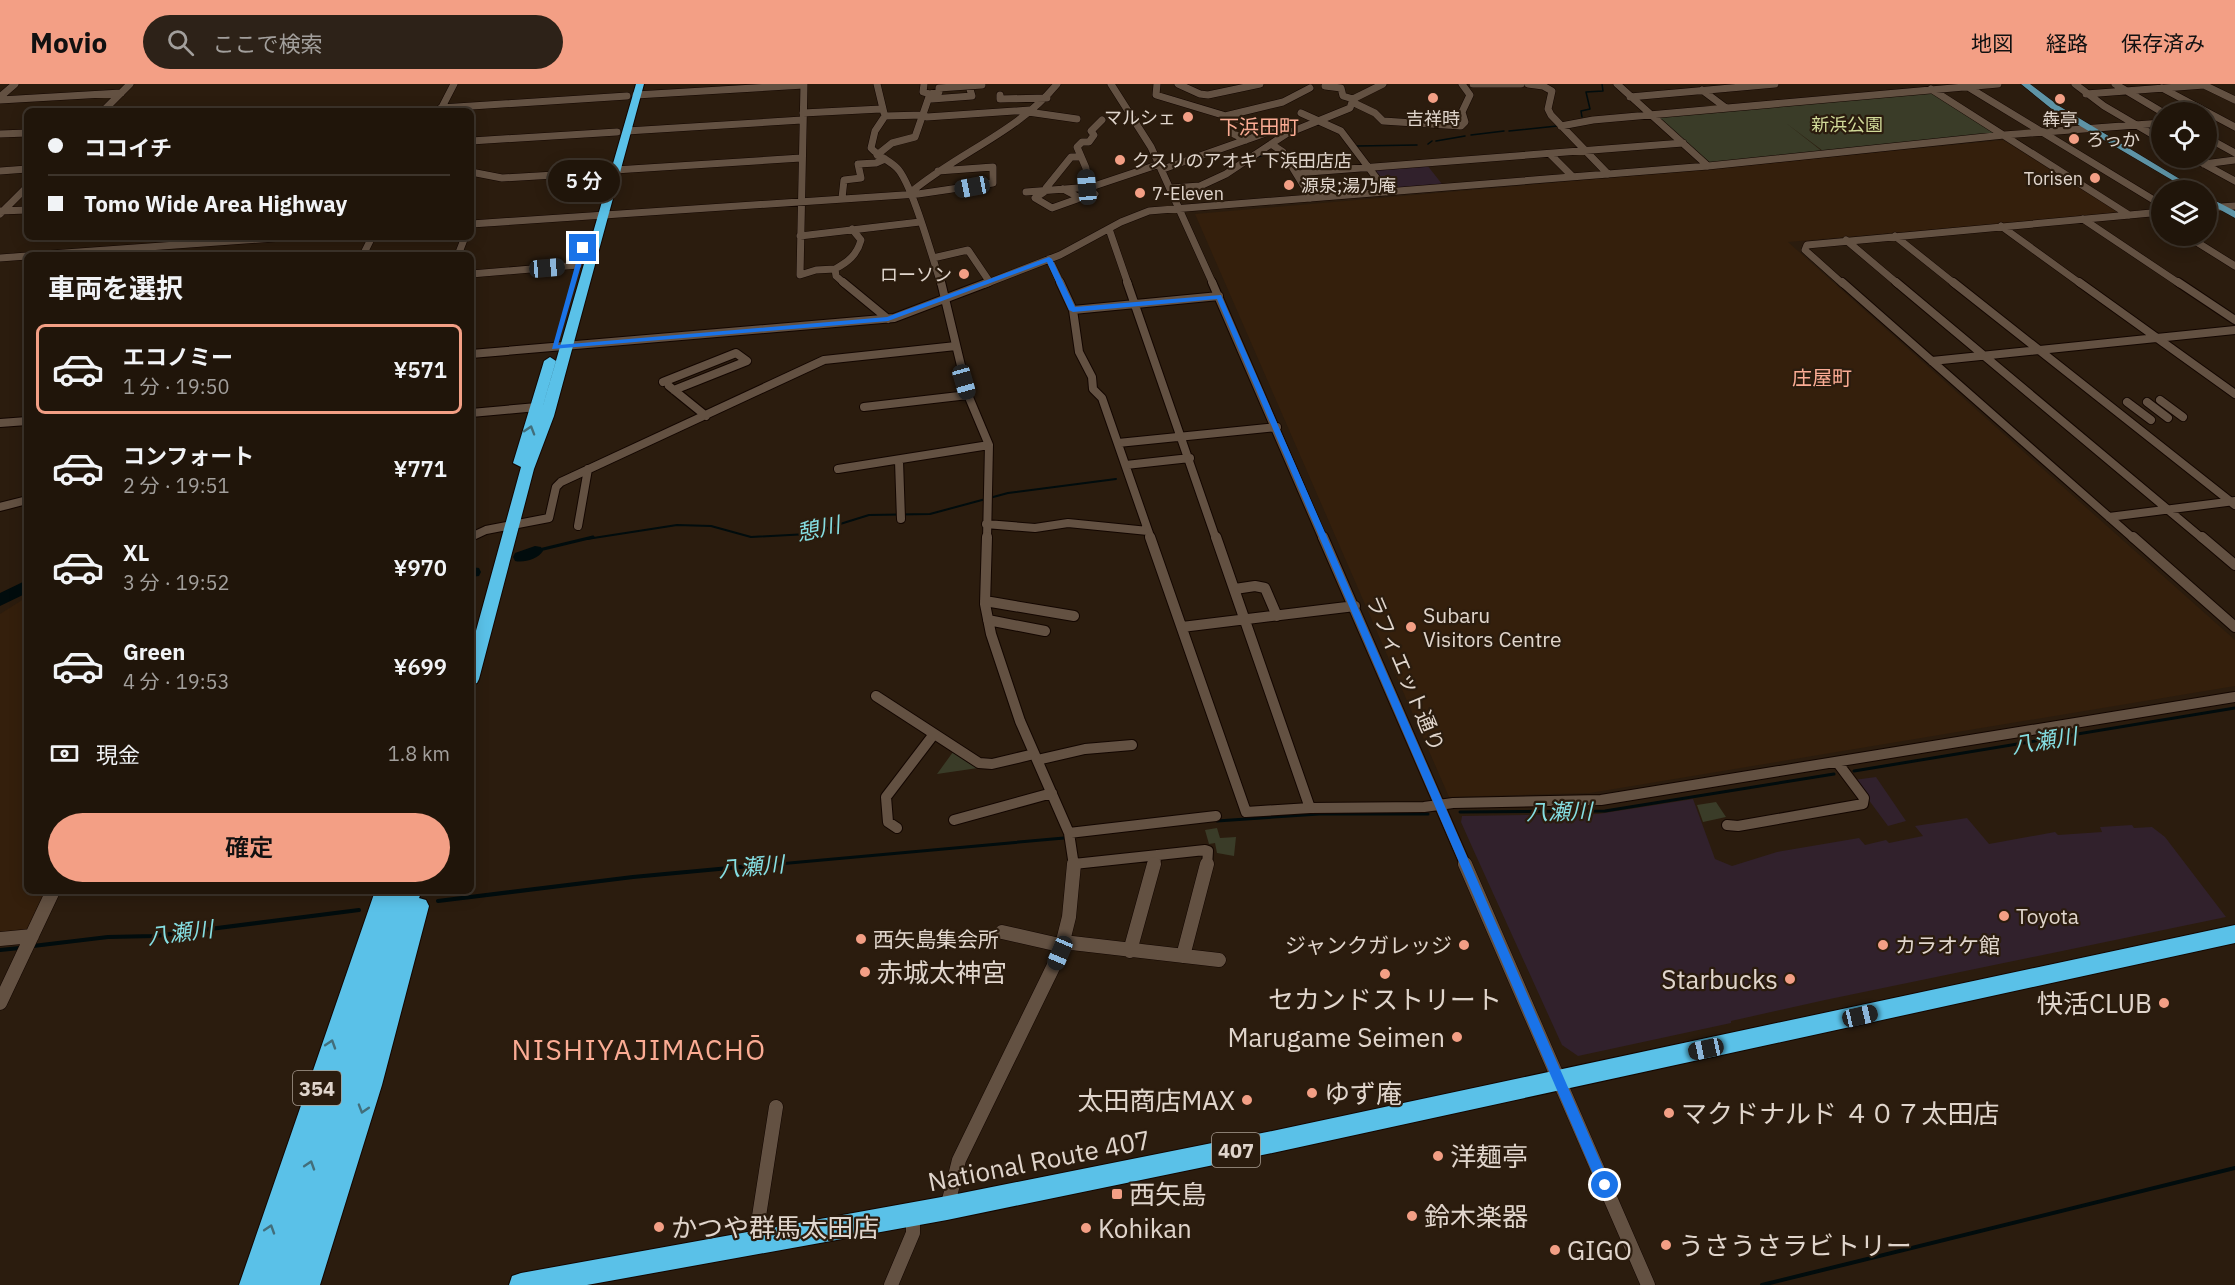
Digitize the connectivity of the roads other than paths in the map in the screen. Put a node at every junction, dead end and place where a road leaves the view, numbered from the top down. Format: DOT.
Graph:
graph roads {
  1 [pos="15,84"];
  2 [pos="130,84"];
  3 [pos="454,84"];
  4 [pos="877,84"];
  5 [pos="924,84"];
  6 [pos="1057,84"];
  7 [pos="1114,84"];
  8 [pos="1156,84"];
  9 [pos="1178,84"];
  10 [pos="1260,84"];
  11 [pos="1383,84"];
  12 [pos="1462,84"];
  13 [pos="1473,84"];
  14 [pos="1521,84"];
  15 [pos="1528,84"];
  16 [pos="1617,84"];
  17 [pos="1775,84"];
  18 [pos="1923,84"];
  19 [pos="1998,84"];
  20 [pos="2025,84"];
  21 [pos="2075,84"];
  22 [pos="2115,84"];
  23 [pos="2154,84"];
  24 [pos="2203,84"];
  25 [pos="804,85"];
  26 [pos="982,85"];
  27 [pos="969,86"];
  28 [pos="1325,86"];
  29 [pos="1968,87"];
  30 [pos="1310,88"];
  31 [pos="2162,88"];
  32 [pos="634,90"];
  33 [pos="1702,90"];
  34 [pos="1932,90"];
  35 [pos="2124,91"];
  36 [pos="121,93"];
  37 [pos="2086,94"];
  38 [pos="1000,95"];
  39 [pos="929,97"];
  40 [pos="1630,97"];
  41 [pos="0,98"];
  42 [pos="1047,98"];
  43 [pos="2235,100"];
  44 [pos="1353,101"];
  45 [pos="2151,106"];
  46 [pos="106,108"];
  47 [pos="441,108"];
  48 [pos="450,108"];
  49 [pos="1726,108"];
  50 [pos="1030,111"];
  51 [pos="883,112"];
  52 [pos="1301,113"];
  53 [pos="923,115"];
  54 [pos="1650,115"];
  55 [pos="1225,116"];
  56 [pos="2235,116"];
  57 [pos="803,117"];
  58 [pos="2218,118"];
  59 [pos="1077,119"];
  60 [pos="1102,120"];
  61 [pos="1320,122"];
  62 [pos="2151,124"];
  63 [pos="2135,125"];
  64 [pos="1562,126"];
  65 [pos="2235,127"];
  66 [pos="2090,129"];
  67 [pos="1274,130"];
  68 [pos="622,131"];
  69 [pos="1230,132"];
  70 [pos="2042,132"];
  71 [pos="24,133"];
  72 [pos="0,134"];
  73 [pos="1286,134"];
  74 [pos="2151,134"];
  75 [pos="2004,135"];
  76 [pos="1246,140"];
  77 [pos="474,141"];
  78 [pos="1683,143"];
  79 [pos="2217,143"];
  80 [pos="1271,144"];
  81 [pos="1586,151"];
  82 [pos="1550,153"];
  83 [pos="2235,153"];
  84 [pos="877,155"];
  85 [pos="1080,157"];
  86 [pos="801,158"];
  87 [pos="885,159"];
  88 [pos="2235,160"];
  89 [pos="2217,162"];
  90 [pos="1162,166"];
  91 [pos="1708,166"];
  92 [pos="1370,168"];
  93 [pos="2211,168"];
  94 [pos="24,169"];
  95 [pos="0,171"];
  96 [pos="610,171"];
  97 [pos="938,171"];
  98 [pos="474,173"];
  99 [pos="1296,173"];
  100 [pos="1608,174"];
  101 [pos="1572,176"];
  102 [pos="861,178"];
  103 [pos="2177,180"];
  104 [pos="2235,181"];
  105 [pos="1087,187"];
  106 [pos="1172,188"];
  107 [pos="1062,189"];
  108 [pos="24,190"];
  109 [pos="1047,191"];
  110 [pos="1026,192"];
  111 [pos="1387,192"];
  112 [pos="910,193"];
  113 [pos="1095,194"];
  114 [pos="862,196"];
  115 [pos="842,198"];
  116 [pos="1311,198"];
  117 [pos="2151,198"];
  118 [pos="800,201"];
  119 [pos="2217,204"];
  120 [pos="2235,206"];
  121 [pos="2217,207"];
  122 [pos="2222,207"];
  123 [pos="1180,208"];
  124 [pos="24,210"];
  125 [pos="1,212"];
  126 [pos="2151,213"];
  127 [pos="598,215"];
  128 [pos="2129,215"];
  129 [pos="2235,215"];
  130 [pos="2083,219"];
  131 [pos="920,222"];
  132 [pos="474,224"];
  133 [pos="2001,226"];
  134 [pos="852,229"];
  135 [pos="1109,229"];
  136 [pos="800,236"];
  137 [pos="1895,236"];
  138 [pos="156,240"];
  139 [pos="247,240"];
  140 [pos="1846,240"];
  141 [pos="2203,246"];
  142 [pos="150,247"];
  143 [pos="79,252"];
  144 [pos="24,256"];
  145 [pos="0,258"];
  146 [pos="933,258"];
  147 [pos="1049,259"];
  148 [pos="578,265"];
  149 [pos="2235,266"];
  150 [pos="835,269"];
  151 [pos="474,274"];
  152 [pos="989,281"];
  153 [pos="1219,296"];
  154 [pos="946,297"];
  155 [pos="1137,304"];
  156 [pos="1073,310"];
  157 [pos="888,319"];
  158 [pos="2235,320"];
  159 [pos="2235,330"];
  160 [pos="2158,339"];
  161 [pos="956,346"];
  162 [pos="560,347"];
  163 [pos="2039,350"];
  164 [pos="474,354"];
  165 [pos="1983,356"];
  166 [pos="1932,361"];
  167 [pos="674,390"];
  168 [pos="2235,394"];
  169 [pos="968,395"];
  170 [pos="2160,400"];
  171 [pos="2127,402"];
  172 [pos="2146,402"];
  173 [pos="537,407"];
  174 [pos="864,407"];
  175 [pos="474,413"];
  176 [pos="706,416"];
  177 [pos="2183,417"];
  178 [pos="2168,418"];
  179 [pos="2151,420"];
  180 [pos="24,421"];
  181 [pos="0,423"];
  182 [pos="1276,427"];
  183 [pos="1182,436"];
  184 [pos="1118,443"];
  185 [pos="990,445"];
  186 [pos="1190,458"];
  187 [pos="899,461"];
  188 [pos="1126,465"];
  189 [pos="588,469"];
  190 [pos="838,470"];
  191 [pos="24,501"];
  192 [pos="2233,503"];
  193 [pos="0,507"];
  194 [pos="2169,510"];
  195 [pos="901,516"];
  196 [pos="2109,517"];
  197 [pos="986,524"];
  198 [pos="506,526"];
  199 [pos="578,526"];
  200 [pos="1148,531"];
  201 [pos="474,536"];
  202 [pos="2235,565"];
  203 [pos="1235,589"];
  204 [pos="985,602"];
  205 [pos="1354,606"];
  206 [pos="1074,616"];
  207 [pos="1277,616"];
  208 [pos="1245,619"];
  209 [pos="988,620"];
  210 [pos="474,625"];
  211 [pos="1182,627"];
  212 [pos="2235,627"];
  213 [pos="1045,631"];
  214 [pos="474,666"];
  215 [pos="876,696"];
  216 [pos="2235,697"];
  217 [pos="934,734"];
  218 [pos="1132,745"];
  219 [pos="1035,757"];
  220 [pos="1837,762"];
  221 [pos="1052,793"];
  222 [pos="1440,805"];
  223 [pos="1310,807"];
  224 [pos="1216,816"];
  225 [pos="954,820"];
  226 [pos="1727,825"];
  227 [pos="897,828"];
  228 [pos="1069,833"];
  229 [pos="1157,855"];
  230 [pos="1074,864"];
  231 [pos="52,894"];
  232 [pos="384,894"];
  233 [pos="398,894"];
  234 [pos="411,894"];
  235 [pos="422,894"];
  236 [pos="1002,932"];
  237 [pos="2235,934"];
  238 [pos="0,939"];
  239 [pos="30,939"];
  240 [pos="1064,943"];
  241 [pos="1130,951"];
  242 [pos="1183,956"];
  243 [pos="1219,960"];
  244 [pos="0,1003"];
  245 [pos="1559,1081"];
  246 [pos="776,1107"];
  247 [pos="947,1208"];
  248 [pos="913,1214"];
  249 [pos="755,1242"];
  250 [pos="289,1259"];
  251 [pos="252,1285"];
  252 [pos="271,1285"];
  253 [pos="291,1285"];
  254 [pos="309,1285"];
  255 [pos="521,1285"];
  256 [pos="891,1285"];
  257 [pos="1648,1285"];
  1 -- 41 [label="street"];
  2 -- 36 [label="street"];
  3 -- 47 [label="street"];
  4 -- 51 [label="street"];
  5 -- 39 [label="street"];
  6 -- 42 [label="street"];
  7 -- 90 [label="street, ラフィエット通り"];
  8 -- 55 [label="street"];
  9 -- 10 [label="street"];
  11 -- 44 [label="street"];
  12 -- 44 [label="street"];
  13 -- 14 [label="street"];
  15 -- 64 [label="street"];
  16 -- 40 [label="street"];
  17 -- 33 [label="street"];
  18 -- 34 [label="street"];
  19 -- 29 [label="street"];
  20 -- 66 [label="main road"];
  21 -- 37 [label="street"];
  22 -- 35 [label="street"];
  23 -- 31 [label="street"];
  24 -- 31 [label="street"];
  24 -- 43 [label="street"];
  25 -- 32 [label="street"];
  25 -- 57 [label="street"];
  26 -- 27 [label="street"];
  27 -- 39 [label="street"];
  27 -- 39 [label="street"];
  28 -- 44 [label="street"];
  29 -- 34 [label="street"];
  29 -- 70 [label="street"];
  30 -- 55 [label="street"];
  31 -- 35 [label="street"];
  31 -- 58 [label="street"];
  32 -- 48 [label="street"];
  32 -- 68 [label="highway"];
  33 -- 40 [label="street"];
  33 -- 49 [label="street"];
  34 -- 49 [label="street"];
  34 -- 75 [label="street"];
  35 -- 37 [label="street"];
  35 -- 45 [label="street"];
  36 -- 41 [label="street"];
  36 -- 46 [label="street"];
  37 -- 63 [label="street"];
  38 -- 42 [label="street"];
  39 -- 53 [label="street"];
  40 -- 54 [label="street"];
  42 -- 50 [label="street"];
  44 -- 61 [label="street"];
  49 -- 54 [label="street"];
  50 -- 53 [label="street"];
  50 -- 59 [label="street"];
  50 -- 97 [label="street"];
  51 -- 53 [label="street"];
  51 -- 57 [label="street"];
  51 -- 84 [label="street"];
  52 -- 61 [label="street"];
  53 -- 84 [label="street"];
  54 -- 64 [label="street"];
  54 -- 78 [label="street"];
  55 -- 67 [label="street"];
  56 -- 58 [label="street"];
  57 -- 68 [label="street"];
  57 -- 86 [label="street"];
  58 -- 65 [label="street"];
  60 -- 85 [label="street"];
  61 -- 73 [label="street"];
  61 -- 92 [label="street"];
  62 -- 63 [label="street"];
  63 -- 66 [label="street"];
  63 -- 74 [label="street"];
  64 -- 81 [label="street"];
  66 -- 70 [label="street"];
  66 -- 103 [label="main road"];
  67 -- 73 [label="street"];
  67 -- 76 [label="street"];
  68 -- 77 [label="street"];
  68 -- 96 [label="highway"];
  69 -- 76 [label="street"];
  70 -- 75 [label="street"];
  70 -- 117 [label="street"];
  71 -- 72 [label="street"];
  73 -- 80 [label="street"];
  75 -- 91 [label="street"];
  75 -- 128 [label="street"];
  76 -- 90 [label="street"];
  78 -- 81 [label="street"];
  78 -- 91 [label="street"];
  79 -- 83 [label="street"];
  80 -- 99 [label="street"];
  80 -- 106 [label="street"];
  81 -- 82 [label="street"];
  81 -- 100 [label="street"];
  82 -- 92 [label="street"];
  82 -- 101 [label="street"];
  84 -- 87 [label="street"];
  85 -- 105 [label="street"];
  85 -- 109 [label="street"];
  86 -- 96 [label="street"];
  86 -- 118 [label="street"];
  87 -- 102 [label="street"];
  87 -- 112 [label="street"];
  88 -- 89 [label="street"];
  90 -- 105 [label="street"];
  90 -- 106 [label="street, ラフィエット通り"];
  91 -- 100 [label="street"];
  92 -- 99 [label="street"];
  92 -- 111 [label="street"];
  93 -- 104 [label="street"];
  94 -- 95 [label="street"];
  96 -- 98 [label="street"];
  96 -- 127 [label="highway"];
  97 -- 112 [label="street"];
  97 -- 112 [label="street"];
  99 -- 116 [label="street"];
  100 -- 101 [label="street"];
  101 -- 111 [label="street"];
  102 -- 114 [label="street"];
  102 -- 115 [label="street"];
  105 -- 107 [label="street"];
  105 -- 113 [label="street"];
  106 -- 123 [label="street, ラフィエット通り"];
  107 -- 109 [label="street"];
  107 -- 109 [label="street"];
  108 -- 125 [label="street"];
  109 -- 110 [label="street"];
  111 -- 116 [label="street"];
  112 -- 114 [label="street"];
  112 -- 131 [label="street"];
  114 -- 115 [label="street"];
  115 -- 118 [label="street"];
  116 -- 123 [label="street"];
  118 -- 127 [label="street"];
  118 -- 136 [label="street"];
  119 -- 122 [label="main road"];
  120 -- 122 [label="street"];
  121 -- 122 [label="street"];
  122 -- 129 [label="main road"];
  123 -- 135 [label="street"];
  123 -- 153 [label="street, ラフィエット通り"];
  124 -- 125 [label="street"];
  126 -- 128 [label="street"];
  127 -- 132 [label="street"];
  127 -- 148 [label="highway"];
  127 -- 162 [label="highway"];
  128 -- 130 [label="street"];
  130 -- 133 [label="street"];
  130 -- 158 [label="street"];
  131 -- 134 [label="street"];
  131 -- 146 [label="street"];
  133 -- 137 [label="street"];
  133 -- 160 [label="street"];
  134 -- 136 [label="street"];
  134 -- 150 [label="street"];
  135 -- 147 [label="street"];
  135 -- 155 [label="street"];
  136 -- 150 [label="street"];
  137 -- 140 [label="street"];
  137 -- 163 [label="street"];
  138 -- 142 [label="street"];
  139 -- 142 [label="street"];
  140 -- 165 [label="street"];
  140 -- 166 [label="street"];
  141 -- 149 [label="street"];
  142 -- 143 [label="street"];
  144 -- 145 [label="street"];
  146 -- 152 [label="street"];
  146 -- 154 [label="street"];
  147 -- 152 [label="street"];
  147 -- 156 [label="street"];
  148 -- 151 [label="street"];
  148 -- 162 [label="highway"];
  150 -- 157 [label="street"];
  152 -- 154 [label="street"];
  153 -- 155 [label="street"];
  153 -- 182 [label="street, ラフィエット通り"];
  154 -- 157 [label="street"];
  154 -- 161 [label="street"];
  155 -- 156 [label="street"];
  155 -- 183 [label="street"];
  156 -- 184 [label="street"];
  157 -- 162 [label="street"];
  159 -- 160 [label="street"];
  160 -- 163 [label="street"];
  160 -- 168 [label="street"];
  161 -- 169 [label="street"];
  161 -- 176 [label="street"];
  162 -- 164 [label="street"];
  162 -- 173 [label="highway"];
  162 -- 198 [label="highway"];
  163 -- 165 [label="street"];
  163 -- 192 [label="street"];
  165 -- 166 [label="street"];
  165 -- 194 [label="street"];
  166 -- 196 [label="street"];
  167 -- 167 [label="street"];
  167 -- 176 [label="street"];
  169 -- 174 [label="street"];
  169 -- 185 [label="street"];
  170 -- 177 [label="street"];
  171 -- 179 [label="street"];
  172 -- 178 [label="street"];
  173 -- 175 [label="street"];
  198 -- 173 [label="highway, one-way"];
  176 -- 189 [label="street"];
  180 -- 181 [label="street"];
  182 -- 183 [label="street"];
  182 -- 205 [label="street, ラフィエット通り"];
  183 -- 184 [label="street"];
  183 -- 186 [label="street"];
  184 -- 188 [label="street"];
  185 -- 187 [label="street"];
  185 -- 197 [label="street"];
  186 -- 188 [label="street"];
  186 -- 203 [label="street"];
  187 -- 190 [label="street"];
  187 -- 195 [label="street"];
  188 -- 200 [label="street"];
  189 -- 198 [label="street"];
  189 -- 199 [label="street"];
  191 -- 193 [label="street"];
  192 -- 194 [label="street"];
  194 -- 196 [label="street"];
  194 -- 202 [label="street"];
  196 -- 212 [label="street"];
  197 -- 200 [label="street"];
  197 -- 204 [label="street"];
  198 -- 201 [label="street"];
  198 -- 210 [label="highway"];
  198 -- 214 [label="highway"];
  200 -- 211 [label="street"];
  203 -- 207 [label="street"];
  203 -- 208 [label="street"];
  204 -- 206 [label="street"];
  204 -- 209 [label="street"];
  205 -- 207 [label="street"];
  205 -- 222 [label="street, ラフィエット通り"];
  207 -- 208 [label="street"];
  208 -- 211 [label="street"];
  208 -- 223 [label="street"];
  209 -- 213 [label="street"];
  209 -- 219 [label="street"];
  211 -- 223 [label="street"];
  215 -- 217 [label="street"];
  216 -- 220 [label="street"];
  217 -- 219 [label="street"];
  217 -- 227 [label="street"];
  218 -- 219 [label="street"];
  219 -- 221 [label="street"];
  220 -- 222 [label="street"];
  220 -- 226 [label="street"];
  221 -- 225 [label="street"];
  221 -- 228 [label="street"];
  222 -- 223 [label="street"];
  222 -- 245 [label="street, ラフィエット通り"];
  224 -- 228 [label="street"];
  228 -- 230 [label="street"];
  229 -- 230 [label="street"];
  229 -- 241 [label="street"];
  229 -- 242 [label="street"];
  230 -- 240 [label="street"];
  231 -- 239 [label="street"];
  251 -- 232 [label="highway, 354, one-way"];
  250 -- 233 [label="highway, 354, one-way"];
  234 -- 250 [label="highway, 354"];
  235 -- 254 [label="highway, 354, one-way"];
  236 -- 240 [label="street"];
  237 -- 245 [label="highway, National Route 407 / 407"];
  238 -- 239 [label="street"];
  239 -- 244 [label="street"];
  240 -- 241 [label="street"];
  240 -- 247 [label="street"];
  241 -- 242 [label="street"];
  242 -- 243 [label="street"];
  245 -- 247 [label="highway, National Route 407 / 407"];
  245 -- 257 [label="street, ラフィエット通り"];
  246 -- 249 [label="street"];
  247 -- 248 [label="highway, National Route 407 / 407"];
  248 -- 249 [label="highway, National Route 407 / 407"];
  248 -- 256 [label="street"];
  249 -- 255 [label="highway, National Route 407 / 407"];
  250 -- 252 [label="highway, 354"];
  250 -- 253 [label="highway, 354"];
}
